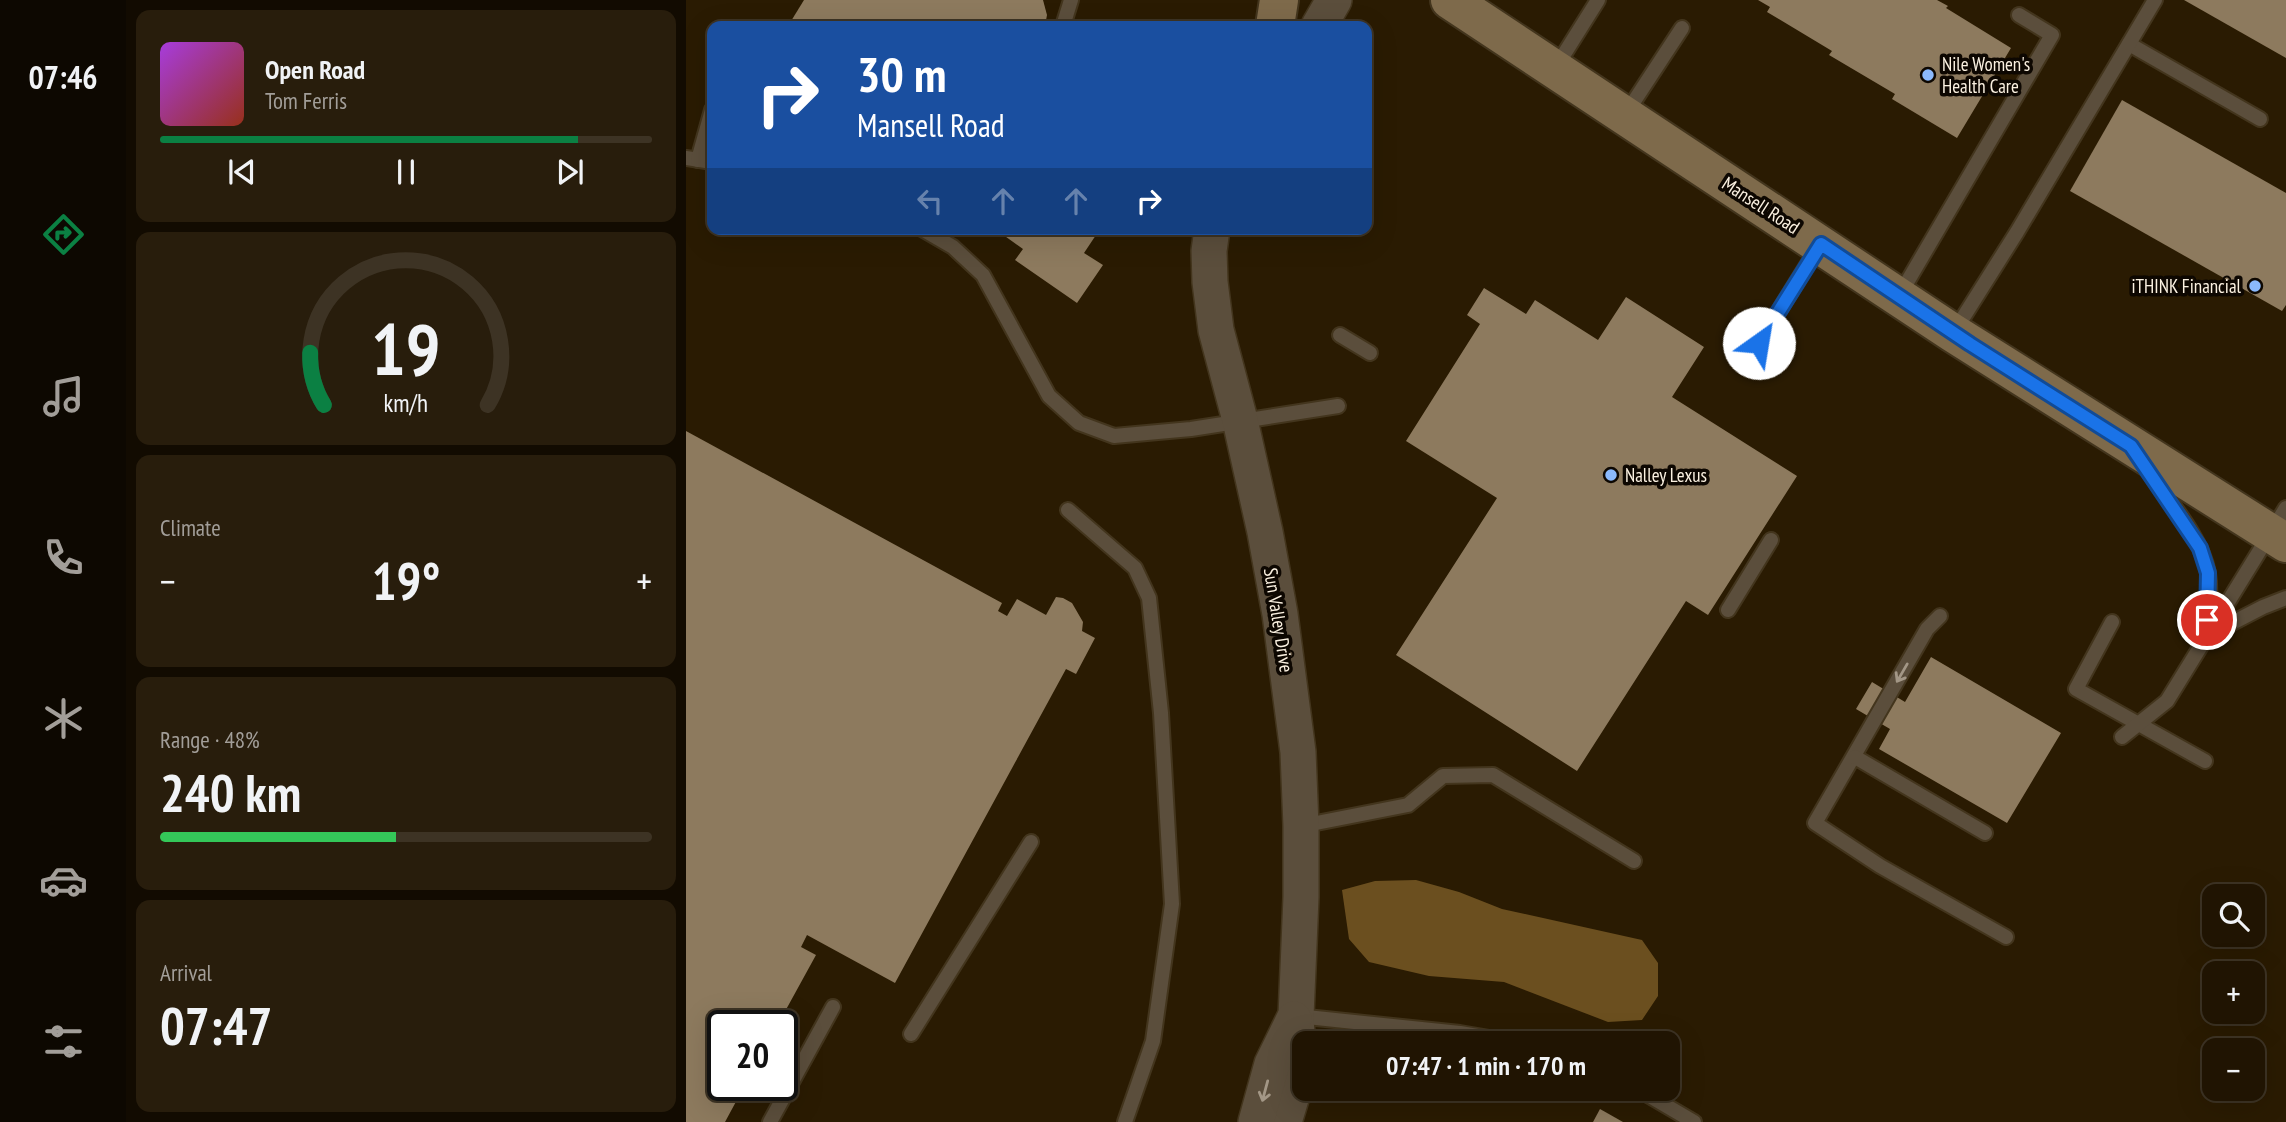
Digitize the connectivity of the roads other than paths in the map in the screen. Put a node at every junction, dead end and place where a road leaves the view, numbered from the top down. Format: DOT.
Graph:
graph roads {
  1 [pos="1070,0"];
  2 [pos="1279,0"];
  3 [pos="1296,0"];
  4 [pos="1334,0"];
  5 [pos="1450,0"];
  6 [pos="1598,0"];
  7 [pos="2155,0"];
  8 [pos="2019,15"];
  9 [pos="1064,21"];
  10 [pos="1277,21"];
  11 [pos="1280,21"];
  12 [pos="1322,21"];
  13 [pos="1682,28"];
  14 [pos="2129,44"];
  15 [pos="1555,69"];
  16 [pos="1624,115"];
  17 [pos="2260,119"];
  18 [pos="707,129"];
  19 [pos="699,160"];
  20 [pos="932,235"];
  21 [pos="1211,235"];
  22 [pos="1821,244"];
  23 [pos="1898,296"];
  24 [pos="1954,333"];
  25 [pos="1340,335"];
  26 [pos="1759,343"];
  27 [pos="1370,353"];
  28 [pos="1338,405"];
  29 [pos="1240,420"];
  30 [pos="2131,446"];
  31 [pos="1068,510"];
  32 [pos="2280,528"];
  33 [pos="1770,540"];
  34 [pos="2286,598"];
  35 [pos="1728,610"];
  36 [pos="1940,616"];
  37 [pos="2112,622"];
  38 [pos="2206,637"];
  39 [pos="2137,724"];
  40 [pos="2122,737"];
  41 [pos="1855,757"];
  42 [pos="2204,761"];
  43 [pos="1301,826"];
  44 [pos="1985,833"];
  45 [pos="1031,842"];
  46 [pos="1634,861"];
  47 [pos="2006,937"];
  48 [pos="833,1007"];
  49 [pos="1296,1016"];
  50 [pos="1450,1031"];
  51 [pos="911,1034"];
  52 [pos="1658,1101"];
  53 [pos="769,1122"];
  54 [pos="1125,1122"];
  55 [pos="1256,1122"];
  56 [pos="1284,1122"];
  57 [pos="1694,1122"];
  1 -- 9 [label="lane"];
  2 -- 10 [label="main road"];
  3 -- 11 [label="street"];
  4 -- 12 [label="street"];
  5 -- 15 [label="main road, Mansell Road"];
  6 -- 15 [label="lane"];
  7 -- 14 [label="lane"];
  8 -- 23 [label="lane"];
  13 -- 16 [label="lane"];
  14 -- 17 [label="lane"];
  14 -- 24 [label="lane"];
  15 -- 16 [label="main road, Mansell Road"];
  16 -- 22 [label="main road, Mansell Road"];
  18 -- 19 [label="lane"];
  20 -- 29 [label="lane"];
  21 -- 29 [label="street, Sun Valley Drive"];
  22 -- 23 [label="main road, Mansell Road"];
  22 -- 26 [label="lane"];
  23 -- 24 [label="main road, Mansell Road"];
  24 -- 30 [label="main road, Mansell Road"];
  25 -- 27 [label="lane"];
  28 -- 29 [label="lane"];
  29 -- 43 [label="street, Sun Valley Drive"];
  30 -- 32 [label="main road, Mansell Road"];
  30 -- 38 [label="lane"];
  31 -- 54 [label="lane"];
  32 -- 38 [label="lane"];
  33 -- 35 [label="lane"];
  34 -- 38 [label="lane"];
  36 -- 41 [label="lane, one-way"];
  37 -- 39 [label="lane"];
  38 -- 39 [label="lane"];
  39 -- 40 [label="lane"];
  39 -- 42 [label="lane"];
  41 -- 44 [label="lane"];
  41 -- 47 [label="lane"];
  43 -- 46 [label="lane"];
  43 -- 49 [label="street, Sun Valley Drive"];
  45 -- 51 [label="lane"];
  48 -- 53 [label="lane"];
  49 -- 50 [label="lane"];
  49 -- 55 [label="street, Sun Valley Drive, one-way"];
  49 -- 56 [label="street, Sun Valley Drive"];
  52 -- 57 [label="lane"];
}
